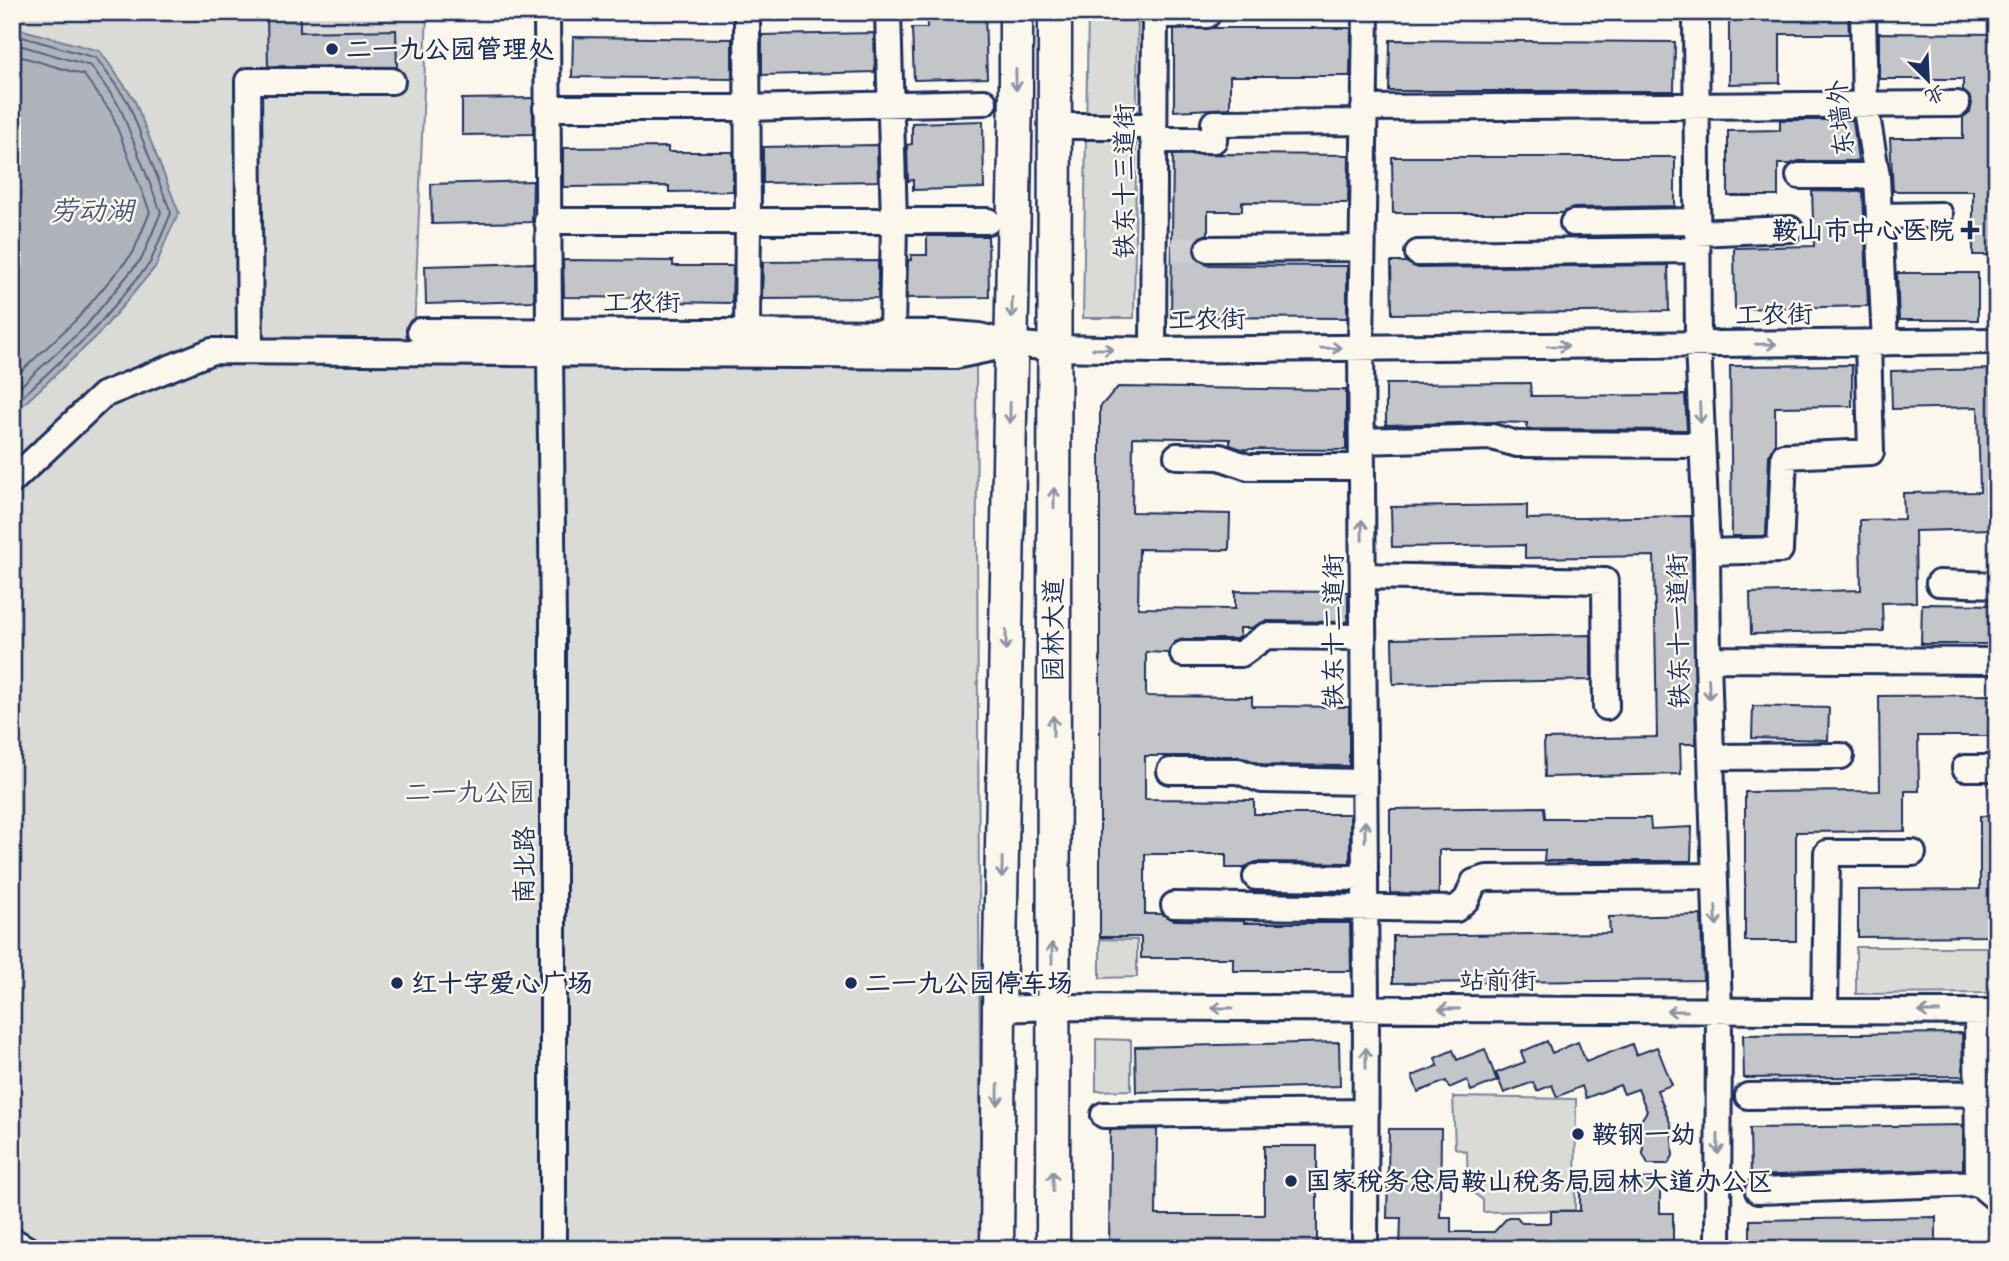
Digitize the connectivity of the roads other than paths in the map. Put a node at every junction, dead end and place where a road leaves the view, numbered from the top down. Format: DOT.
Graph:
graph roads {
  1 [pos="547,12"];
  2 [pos="747,12"];
  3 [pos="888,12"];
  4 [pos="1016,12"];
  5 [pos="1055,12"];
  6 [pos="1208,12"];
  7 [pos="1366,12"];
  8 [pos="1696,12"];
  9 [pos="1863,12"];
  10 [pos="1155,14"];
  11 [pos="392,81"];
  12 [pos="984,102"];
  13 [pos="891,104"];
  14 [pos="1696,104"];
  15 [pos="1865,104"];
  16 [pos="1957,104"];
  17 [pos="546,108"];
  18 [pos="747,108"];
  19 [pos="1364,115"];
  20 [pos="1056,126"];
  21 [pos="1153,133"];
  22 [pos="1799,176"];
  23 [pos="1877,176"];
  24 [pos="1940,215"];
  25 [pos="1879,216"];
  26 [pos="547,221"];
  27 [pos="748,221"];
  28 [pos="894,221"];
  29 [pos="988,221"];
  30 [pos="1573,223"];
  31 [pos="1790,229"];
  32 [pos="1697,235"];
  33 [pos="1362,248"];
  34 [pos="1208,249"];
  35 [pos="1418,253"];
  36 [pos="420,331"];
  37 [pos="747,332"];
  38 [pos="892,333"];
  39 [pos="1997,341"];
  40 [pos="550,343"];
  41 [pos="1876,343"];
  42 [pos="1011,344"];
  43 [pos="1698,344"];
  44 [pos="1054,348"];
  45 [pos="1361,348"];
  46 [pos="1153,350"];
  47 [pos="250,351"];
  48 [pos="1054,384"];
  49 [pos="1362,441"];
  50 [pos="1701,444"];
  51 [pos="1177,456"];
  52 [pos="1362,467"];
  53 [pos="12,481"];
  54 [pos="1707,552"];
  55 [pos="1363,576"];
  56 [pos="1939,583"];
  57 [pos="1997,585"];
  58 [pos="1363,637"];
  59 [pos="1183,654"];
  60 [pos="1708,659"];
  61 [pos="1997,661"];
  62 [pos="1606,707"];
  63 [pos="1841,756"];
  64 [pos="1711,757"];
  65 [pos="1965,768"];
  66 [pos="1997,768"];
  67 [pos="1170,771"];
  68 [pos="1364,782"];
  69 [pos="1913,853"];
  70 [pos="1714,876"];
  71 [pos="1256,877"];
  72 [pos="1365,878"];
  73 [pos="1174,905"];
  74 [pos="1365,909"];
  75 [pos="1052,1007"];
  76 [pos="999,1009"];
  77 [pos="1366,1009"];
  78 [pos="1718,1011"];
  79 [pos="1825,1011"];
  80 [pos="1987,1012"];
  81 [pos="1987,1093"];
  82 [pos="1748,1096"];
  83 [pos="1366,1112"];
  84 [pos="1104,1115"];
  85 [pos="1978,1183"];
  86 [pos="1758,1191"];
  87 [pos="1997,1199"];
  88 [pos="12,1240"];
  89 [pos="27,1249"];
  90 [pos="553,1249"];
  91 [pos="997,1249"];
  92 [pos="1053,1249"];
  93 [pos="1365,1249"];
  94 [pos="1718,1249"];
  1 -- 17 [label="street, 南北路"];
  2 -- 18 [label="street"];
  3 -- 13 [label="street"];
  4 -- 42 [label="main road, one-way"];
  5 -- 20 [label="main road, 园林大道"];
  6 -- 10 [label="street"];
  7 -- 19 [label="street, 铁东十二道街"];
  8 -- 14 [label="street, 铁东十一道街"];
  9 -- 15 [label="street, 东墙外"];
  10 -- 21 [label="street, 铁东十三道街"];
  11 -- 47 [label="street"];
  12 -- 13 [label="street"];
  13 -- 18 [label="street"];
  13 -- 28 [label="street"];
  14 -- 15 [label="street"];
  14 -- 19 [label="street"];
  14 -- 32 [label="street, 铁东十一道街"];
  15 -- 16 [label="street"];
  15 -- 23 [label="street, 东墙外"];
  17 -- 18 [label="street"];
  17 -- 26 [label="street, 南北路"];
  18 -- 27 [label="street"];
  19 -- 21 [label="street"];
  19 -- 33 [label="street, 铁东十二道街"];
  20 -- 21 [label="street"];
  20 -- 44 [label="main road, 园林大道"];
  21 -- 46 [label="street, 铁东十三道街"];
  22 -- 23 [label="street"];
  23 -- 25 [label="street, 东墙外"];
  24 -- 25 [label="street"];
  25 -- 41 [label="street, 东墙外"];
  26 -- 27 [label="street"];
  26 -- 40 [label="street, 南北路"];
  27 -- 28 [label="street"];
  27 -- 37 [label="street"];
  28 -- 29 [label="street"];
  28 -- 38 [label="street"];
  30 -- 32 [label="street"];
  31 -- 32 [label="street"];
  32 -- 35 [label="street"];
  32 -- 43 [label="street, 铁东十一道街"];
  33 -- 34 [label="street"];
  33 -- 45 [label="street, 铁东十二道街"];
  36 -- 40 [label="street, 工农街"];
  37 -- 38 [label="street, 工农街"];
  37 -- 40 [label="street, 工农街"];
  38 -- 42 [label="street, 工农街"];
  39 -- 41 [label="street, 工农街"];
  40 -- 42 [label="street"];
  40 -- 47 [label="street"];
  40 -- 90 [label="street, 南北路"];
  43 -- 41 [label="street, 工农街, one-way"];
  41 -- 54 [label="street, 东墙外"];
  42 -- 44 [label="street, 工农街"];
  42 -- 48 [label="street"];
  42 -- 76 [label="main road, one-way"];
  45 -- 43 [label="street, 工农街, one-way"];
  43 -- 50 [label="street, 铁东十一道街, one-way"];
  44 -- 46 [label="street, 工农街, one-way"];
  44 -- 48 [label="main road, 园林大道"];
  46 -- 45 [label="street, 工农街, one-way"];
  45 -- 49 [label="street, 铁东十二道街"];
  47 -- 53 [label="street"];
  75 -- 48 [label="main road, 园林大道, one-way"];
  49 -- 50 [label="street"];
  49 -- 52 [label="street, 铁东十二道街"];
  50 -- 54 [label="street, 铁东十一道街"];
  51 -- 52 [label="street"];
  55 -- 52 [label="street, 铁东十二道街, one-way"];
  54 -- 60 [label="street, 铁东十一道街"];
  55 -- 58 [label="street, 铁东十二道街"];
  55 -- 62 [label="street"];
  56 -- 57 [label="street"];
  58 -- 59 [label="street"];
  58 -- 68 [label="street, 铁东十二道街"];
  60 -- 61 [label="street"];
  60 -- 64 [label="street, 铁东十一道街, one-way"];
  63 -- 64 [label="street"];
  64 -- 70 [label="street, 铁东十一道街"];
  65 -- 66 [label="street"];
  67 -- 68 [label="street"];
  72 -- 68 [label="street, 铁东十二道街, one-way"];
  69 -- 79 [label="street"];
  70 -- 74 [label="street"];
  70 -- 78 [label="street, 铁东十一道街, one-way"];
  71 -- 72 [label="street"];
  72 -- 74 [label="street, 铁东十二道街"];
  73 -- 74 [label="street"];
  74 -- 77 [label="street, 铁东十二道街"];
  75 -- 76 [label="street, 站前街"];
  77 -- 75 [label="street, 站前街, one-way"];
  92 -- 75 [label="main road, 园林大道, one-way"];
  76 -- 91 [label="main road, one-way"];
  78 -- 77 [label="street, 站前街, one-way"];
  83 -- 77 [label="street, 铁东十二道街, one-way"];
  78 -- 79 [label="street, 站前街"];
  78 -- 94 [label="street, 铁东十一道街, one-way"];
  80 -- 79 [label="street, 站前街, one-way"];
  80 -- 81 [label="street"];
  81 -- 82 [label="street"];
  81 -- 85 [label="street"];
  83 -- 84 [label="street"];
  83 -- 93 [label="street, 铁东十二道街"];
  85 -- 86 [label="street"];
  85 -- 87 [label="street"];
  88 -- 89 [label="street"];
}
